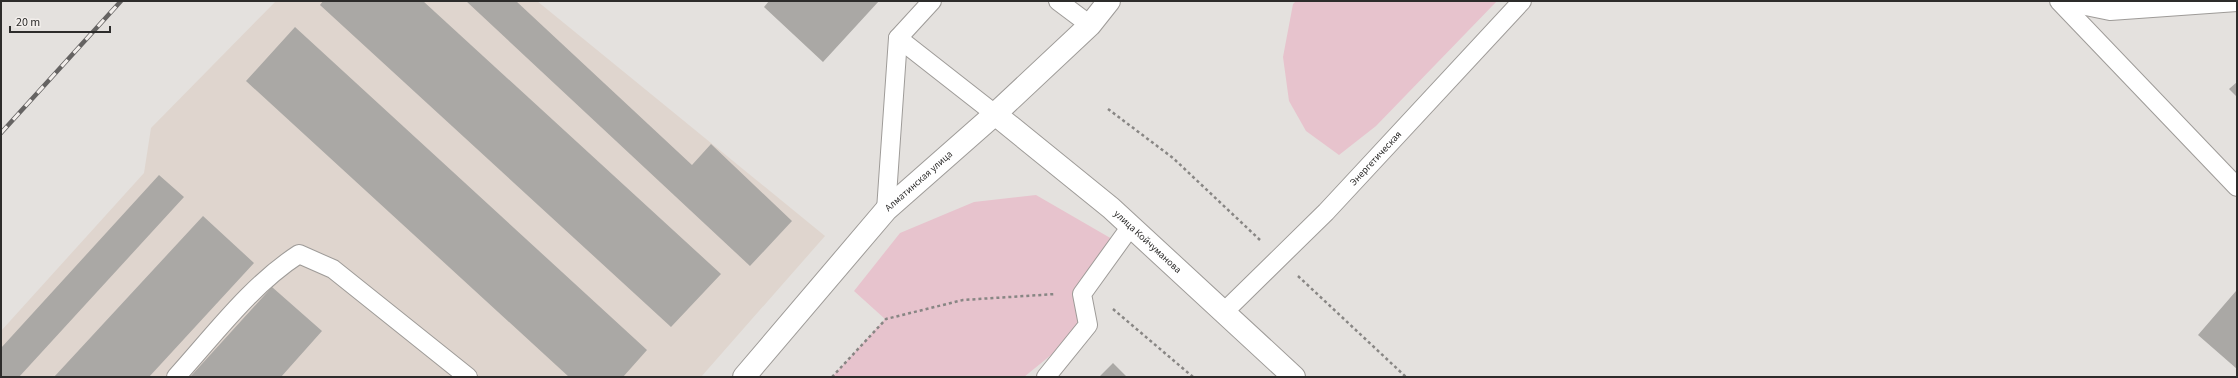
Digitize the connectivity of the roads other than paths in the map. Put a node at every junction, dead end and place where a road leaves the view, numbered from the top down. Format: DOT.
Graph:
graph roads {
  1 [pos="932,1"];
  2 [pos="1058,1"];
  3 [pos="1110,1"];
  4 [pos="1522,1"];
  5 [pos="2060,1"];
  6 [pos="2237,2"];
  7 [pos="1090,25"];
  8 [pos="898,38"];
  9 [pos="995,114"];
  10 [pos="2237,187"];
  11 [pos="886,210"];
  12 [pos="1131,226"];
  13 [pos="1224,312"];
  14 [pos="176,377"];
  15 [pos="468,377"];
  16 [pos="744,377"];
  17 [pos="1046,377"];
  18 [pos="1294,377"];
  1 -- 8 [label="lane"];
  2 -- 7 [label="lane"];
  3 -- 7 [label="street, Алматинская улица"];
  4 -- 13 [label="lane, Энергетическая"];
  5 -- 6 [label="lane"];
  5 -- 10 [label="lane"];
  7 -- 9 [label="street, Алматинская улица"];
  8 -- 9 [label="lane"];
  8 -- 11 [label="lane"];
  9 -- 11 [label="street, Алматинская улица"];
  9 -- 12 [label="street, улица Койчуманова"];
  11 -- 16 [label="street, Алматинская улица"];
  12 -- 13 [label="street, улица Койчуманова"];
  12 -- 17 [label="lane"];
  13 -- 18 [label="street, улица Койчуманова"];
  14 -- 15 [label="lane"];
}
